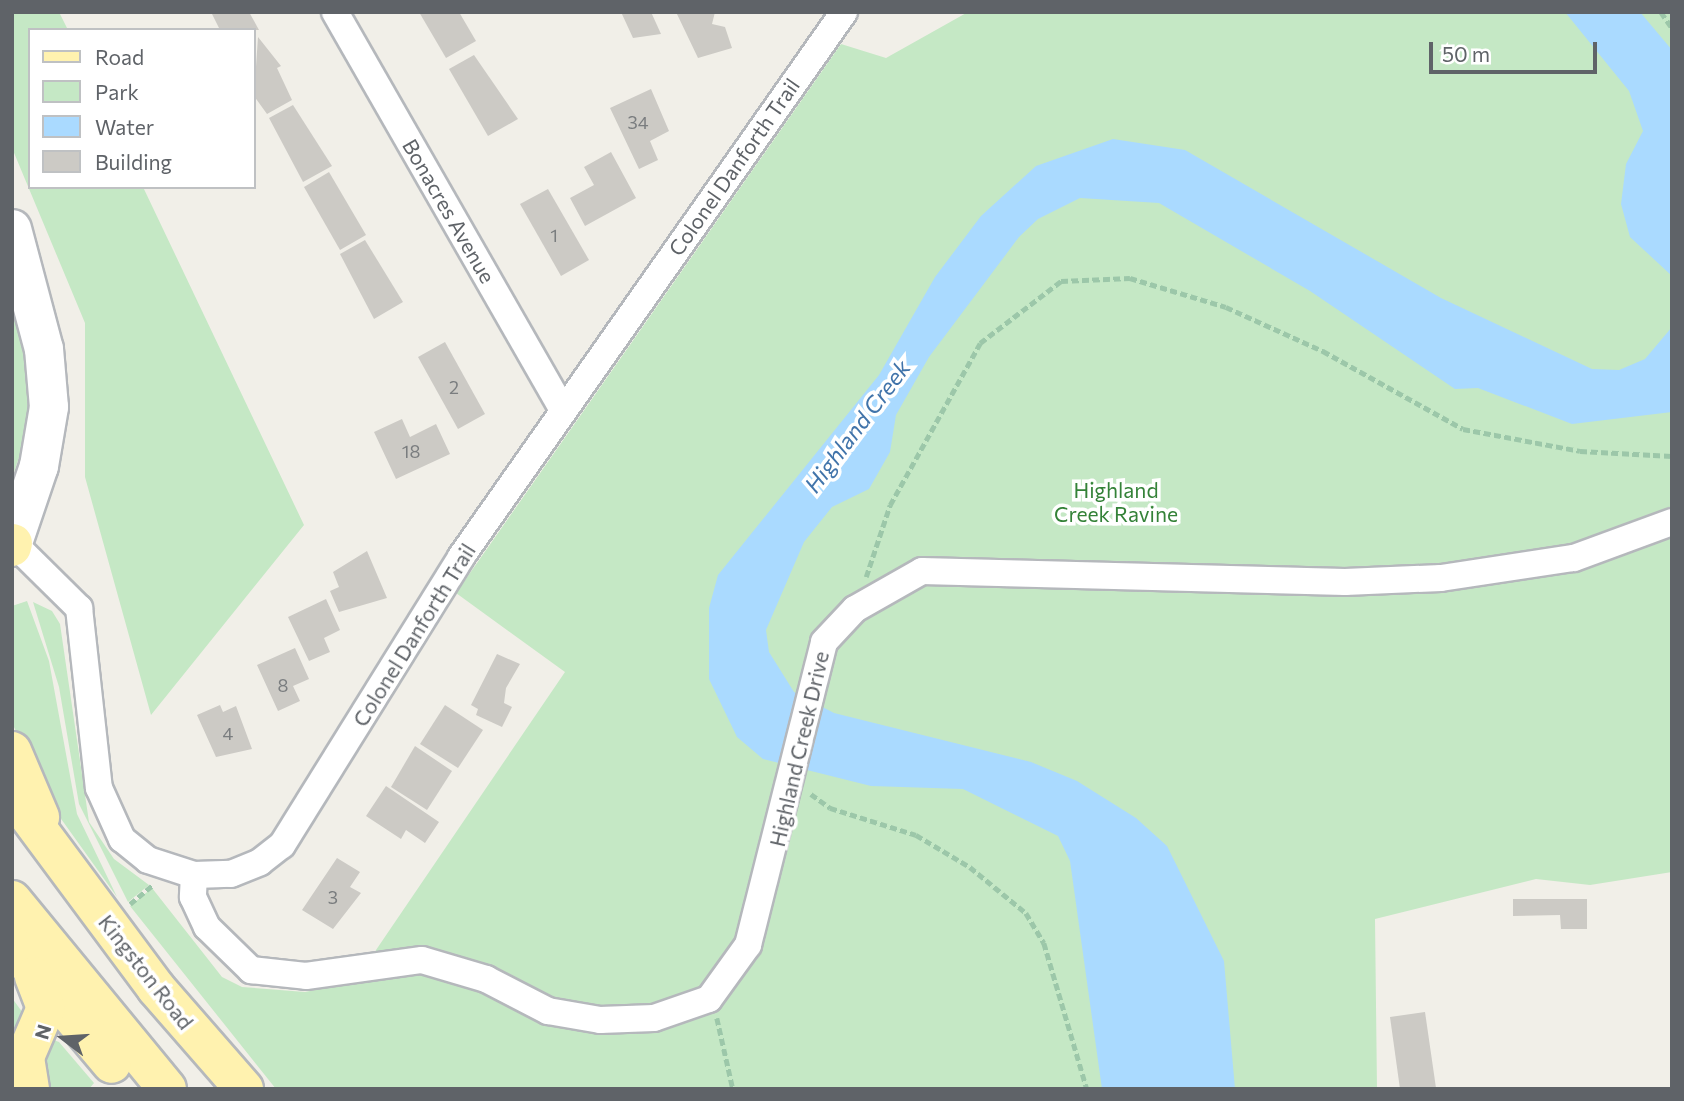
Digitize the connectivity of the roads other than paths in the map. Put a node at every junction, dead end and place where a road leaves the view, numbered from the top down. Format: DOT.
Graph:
graph roads {
  1 [pos="335,12"];
  2 [pos="844,12"];
  3 [pos="12,229"];
  4 [pos="562,409"];
  5 [pos="1672,522"];
  6 [pos="13,545"];
  7 [pos="12,751"];
  8 [pos="12,794"];
  9 [pos="54,851"];
  10 [pos="194,875"];
  11 [pos="12,900"];
  12 [pos="22,958"];
  13 [pos="22,1067"];
  14 [pos="134,1089"];
  15 [pos="167,1089"];
  16 [pos="244,1089"];
  1 -- 4 [label="street, Bonacres Avenue"];
  2 -- 4 [label="street, Colonel Danforth Trail"];
  3 -- 6 [label="street"];
  4 -- 10 [label="street, Colonel Danforth Trail"];
  5 -- 10 [label="street, Highland Creek Drive"];
  6 -- 10 [label="street, Colonel Danforth Trail"];
  7 -- 9 [label="main road"];
  8 -- 9 [label="main road"];
  9 -- 16 [label="main road, Kingston Road"];
  11 -- 15 [label="main road"];
  12 -- 13 [label="main road"];
  12 -- 14 [label="main road"];
}
